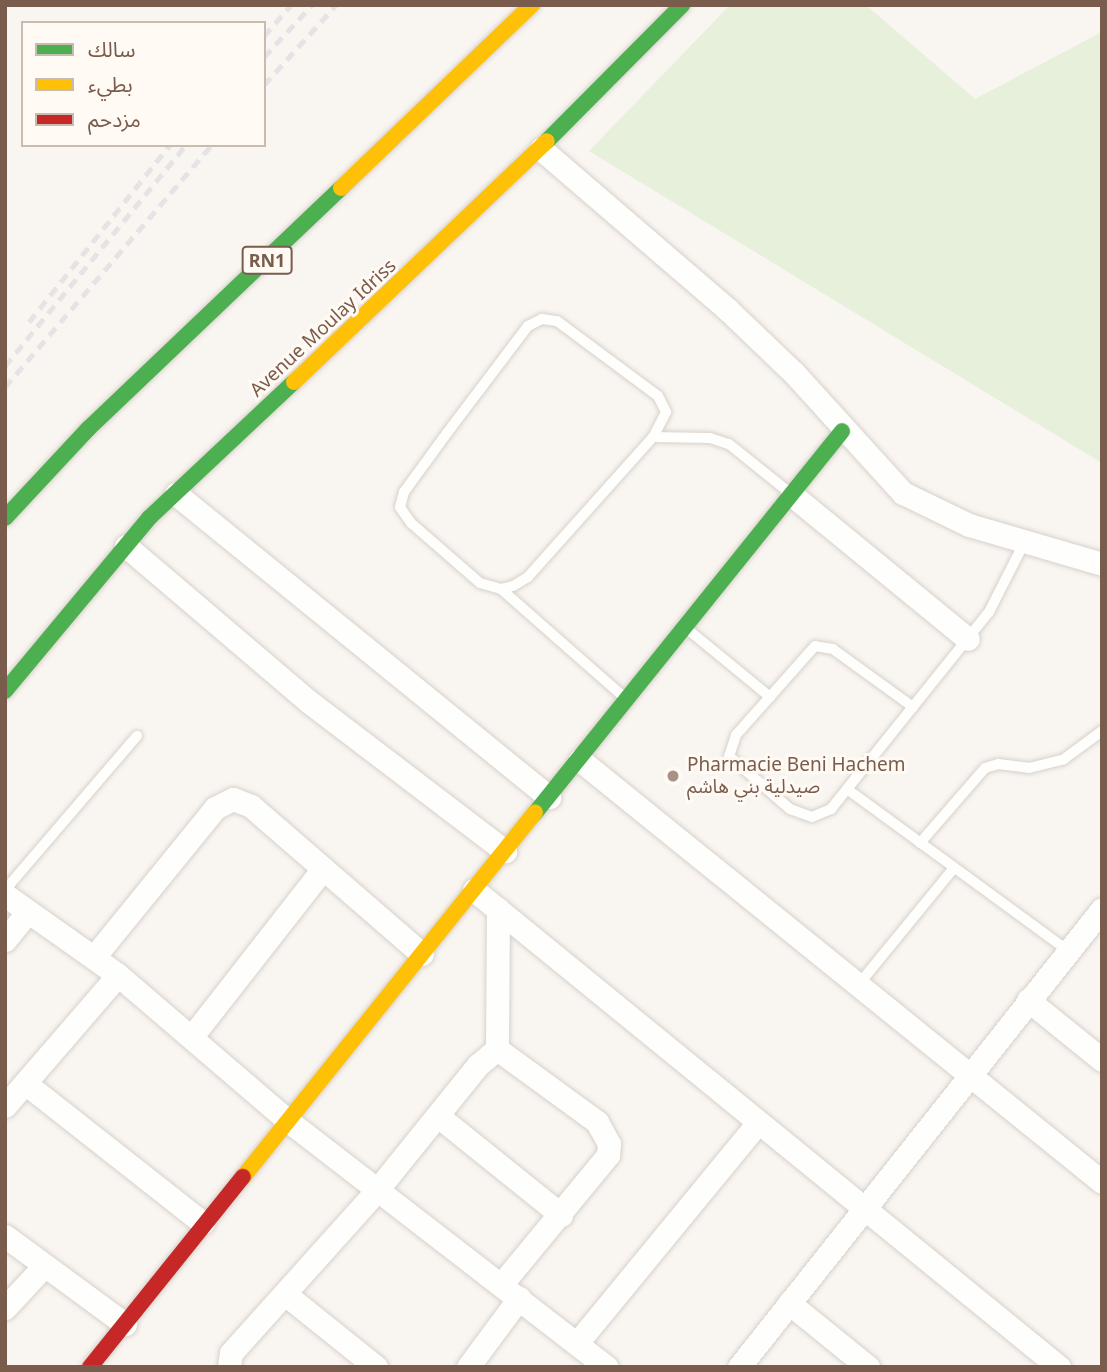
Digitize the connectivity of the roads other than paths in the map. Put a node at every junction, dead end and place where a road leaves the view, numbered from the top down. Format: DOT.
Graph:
graph roads {
  1 [pos="532,5"];
  2 [pos="682,5"];
  3 [pos="541,149"];
  4 [pos="842,431"];
  5 [pos="653,437"];
  6 [pos="176,494"];
  7 [pos="792,495"];
  8 [pos="5,518"];
  9 [pos="1025,541"];
  10 [pos="125,546"];
  11 [pos="1102,564"];
  12 [pos="501,589"];
  13 [pos="686,628"];
  14 [pos="968,639"];
  15 [pos="5,691"];
  16 [pos="770,697"];
  17 [pos="628,700"];
  18 [pos="913,707"];
  19 [pos="1102,731"];
  20 [pos="136,736"];
  21 [pos="580,760"];
  22 [pos="847,789"];
  23 [pos="549,797"];
  24 [pos="920,843"];
  25 [pos="505,851"];
  26 [pos="954,868"];
  27 [pos="322,870"];
  28 [pos="5,890"];
  29 [pos="474,890"];
  30 [pos="5,895"];
  31 [pos="498,909"];
  32 [pos="27,912"];
  33 [pos="1100,913"];
  34 [pos="5,940"];
  35 [pos="1068,951"];
  36 [pos="422,954"];
  37 [pos="94,957"];
  38 [pos="118,975"];
  39 [pos="859,984"];
  40 [pos="1028,1000"];
  41 [pos="193,1035"];
  42 [pos="497,1049"];
  43 [pos="1099,1053"];
  44 [pos="971,1074"];
  45 [pos="25,1083"];
  46 [pos="5,1106"];
  47 [pos="438,1116"];
  48 [pos="287,1120"];
  49 [pos="757,1124"];
  50 [pos="1102,1182"];
  51 [pos="377,1190"];
  52 [pos="862,1209"];
  53 [pos="561,1216"];
  54 [pos="204,1223"];
  55 [pos="5,1236"];
  56 [pos="43,1267"];
  57 [pos="510,1292"];
  58 [pos="285,1294"];
  59 [pos="789,1303"];
  60 [pos="5,1308"];
  61 [pos="125,1324"];
  62 [pos="577,1343"];
  63 [pos="600,1365"];
  64 [pos="90,1367"];
  65 [pos="229,1367"];
  66 [pos="376,1367"];
  67 [pos="468,1367"];
  68 [pos="739,1367"];
  69 [pos="868,1367"];
  70 [pos="1059,1367"];
  1 -- 8 [label="street, RN1"];
  2 -- 3 [label="street, Avenue Moulay Idriss"];
  3 -- 4 [label="street"];
  3 -- 6 [label="street, Avenue Moulay Idriss"];
  4 -- 7 [label="street"];
  4 -- 9 [label="street"];
  5 -- 7 [label="lane"];
  5 -- 12 [label="lane"];
  5 -- 12 [label="lane"];
  6 -- 10 [label="street, Avenue Moulay Idriss"];
  6 -- 23 [label="street"];
  7 -- 13 [label="street"];
  7 -- 14 [label="street"];
  9 -- 11 [label="street"];
  9 -- 14 [label="lane"];
  10 -- 15 [label="street, Avenue Moulay Idriss"];
  10 -- 25 [label="street"];
  12 -- 17 [label="lane"];
  13 -- 16 [label="lane"];
  13 -- 17 [label="street"];
  14 -- 18 [label="lane"];
  16 -- 18 [label="lane"];
  16 -- 22 [label="lane"];
  17 -- 21 [label="street"];
  18 -- 22 [label="lane"];
  19 -- 24 [label="lane"];
  20 -- 28 [label="lane"];
  21 -- 23 [label="street"];
  21 -- 39 [label="street"];
  22 -- 24 [label="lane"];
  23 -- 25 [label="street"];
  24 -- 26 [label="lane"];
  25 -- 29 [label="street"];
  26 -- 35 [label="lane"];
  26 -- 39 [label="lane"];
  27 -- 36 [label="street"];
  27 -- 37 [label="street"];
  27 -- 41 [label="street"];
  29 -- 31 [label="street"];
  29 -- 36 [label="street"];
  30 -- 32 [label="street"];
  31 -- 42 [label="street"];
  31 -- 49 [label="street"];
  32 -- 34 [label="street"];
  32 -- 37 [label="street"];
  33 -- 35 [label="street"];
  35 -- 40 [label="street"];
  36 -- 48 [label="street"];
  37 -- 38 [label="street"];
  38 -- 41 [label="street"];
  38 -- 45 [label="street"];
  39 -- 44 [label="street"];
  40 -- 43 [label="street"];
  40 -- 44 [label="street"];
  41 -- 48 [label="street"];
  42 -- 47 [label="street"];
  42 -- 53 [label="street"];
  44 -- 50 [label="street"];
  44 -- 52 [label="street"];
  45 -- 46 [label="street"];
  45 -- 54 [label="street"];
  47 -- 51 [label="street"];
  47 -- 53 [label="street"];
  48 -- 51 [label="street"];
  48 -- 54 [label="street"];
  49 -- 52 [label="street"];
  49 -- 62 [label="street"];
  51 -- 57 [label="street"];
  51 -- 58 [label="street"];
  52 -- 59 [label="street"];
  52 -- 70 [label="street"];
  53 -- 57 [label="street"];
  54 -- 61 [label="street"];
  55 -- 56 [label="street"];
  56 -- 60 [label="street"];
  56 -- 61 [label="street"];
  57 -- 62 [label="street"];
  57 -- 67 [label="street"];
  58 -- 65 [label="street"];
  58 -- 66 [label="street"];
  59 -- 68 [label="street"];
  59 -- 69 [label="street"];
  61 -- 64 [label="street"];
  62 -- 63 [label="street"];
}
